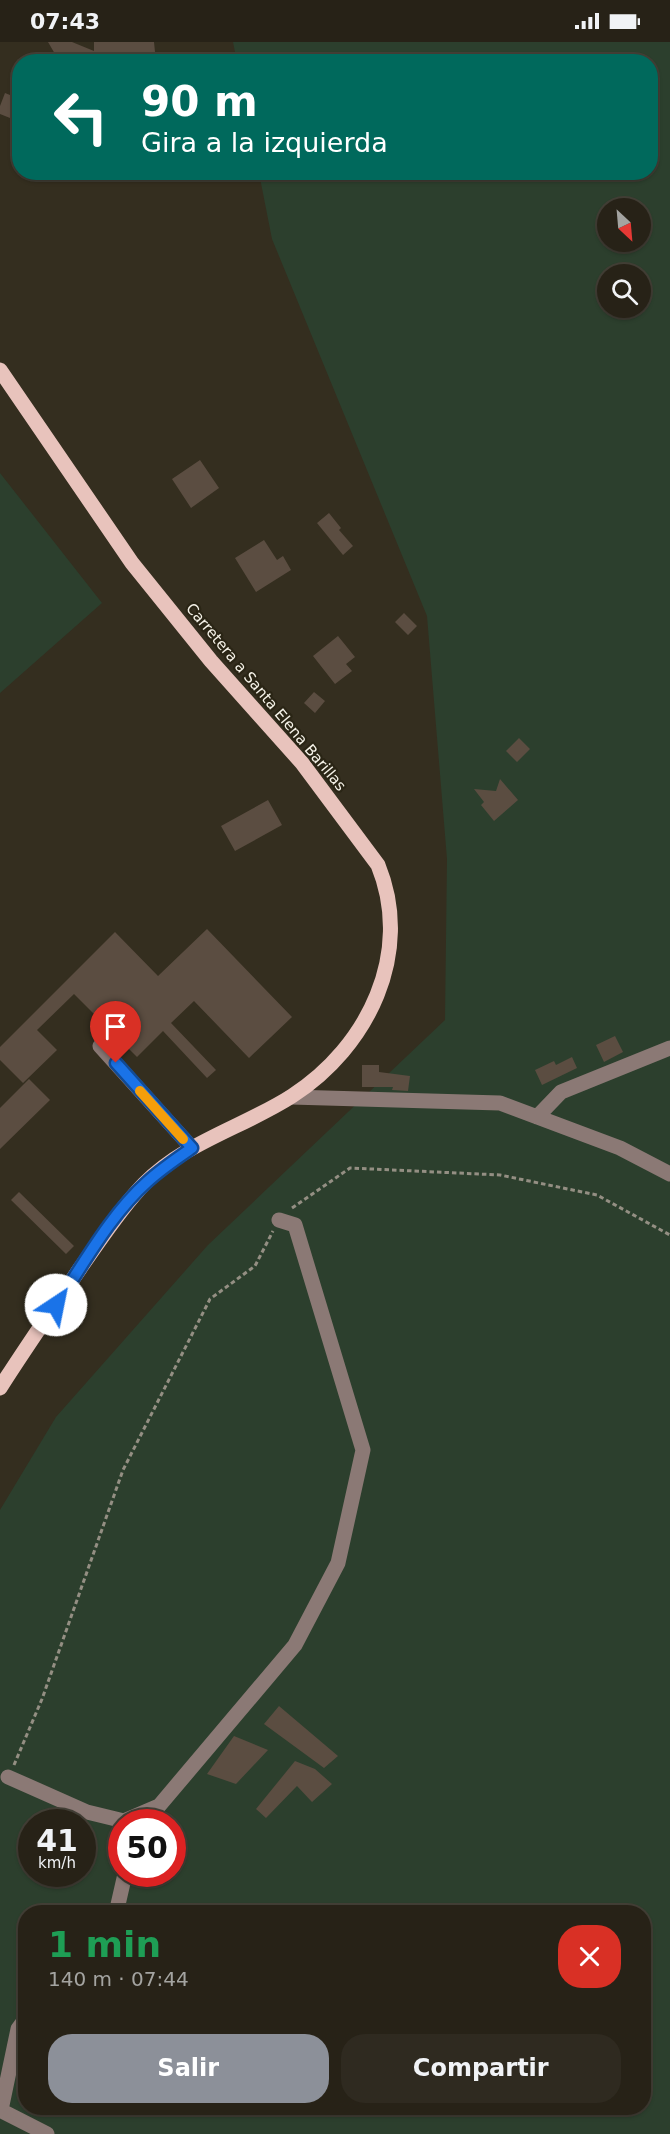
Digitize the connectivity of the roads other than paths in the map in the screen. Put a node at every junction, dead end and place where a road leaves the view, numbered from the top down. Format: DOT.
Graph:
graph roads {
  1 [pos="0,370"];
  2 [pos="100,1046"];
  3 [pos="670,1048"];
  4 [pos="291,1097"];
  5 [pos="537,1117"];
  6 [pos="192,1148"];
  7 [pos="670,1174"];
  8 [pos="279,1220"];
  9 [pos="0,1388"];
  10 [pos="8,1777"];
  11 [pos="155,1809"];
  12 [pos="108,1817"];
  13 [pos="122,1887"];
  14 [pos="118,1905"];
  15 [pos="18,2029"];
  16 [pos="0,2110"];
  17 [pos="47,2134"];
  1 -- 4 [label="main road, Carretera a Santa Elena Barillas"];
  2 -- 6 [label="street"];
  3 -- 5 [label="street"];
  4 -- 5 [label="street"];
  4 -- 6 [label="main road, Carretera a Santa Elena Barillas"];
  5 -- 7 [label="street"];
  6 -- 9 [label="main road, Carretera a Santa Elena Barillas"];
  8 -- 11 [label="street"];
  10 -- 12 [label="street"];
  13 -- 14 [label="street"];
  15 -- 16 [label="street"];
  16 -- 17 [label="street"];
}
